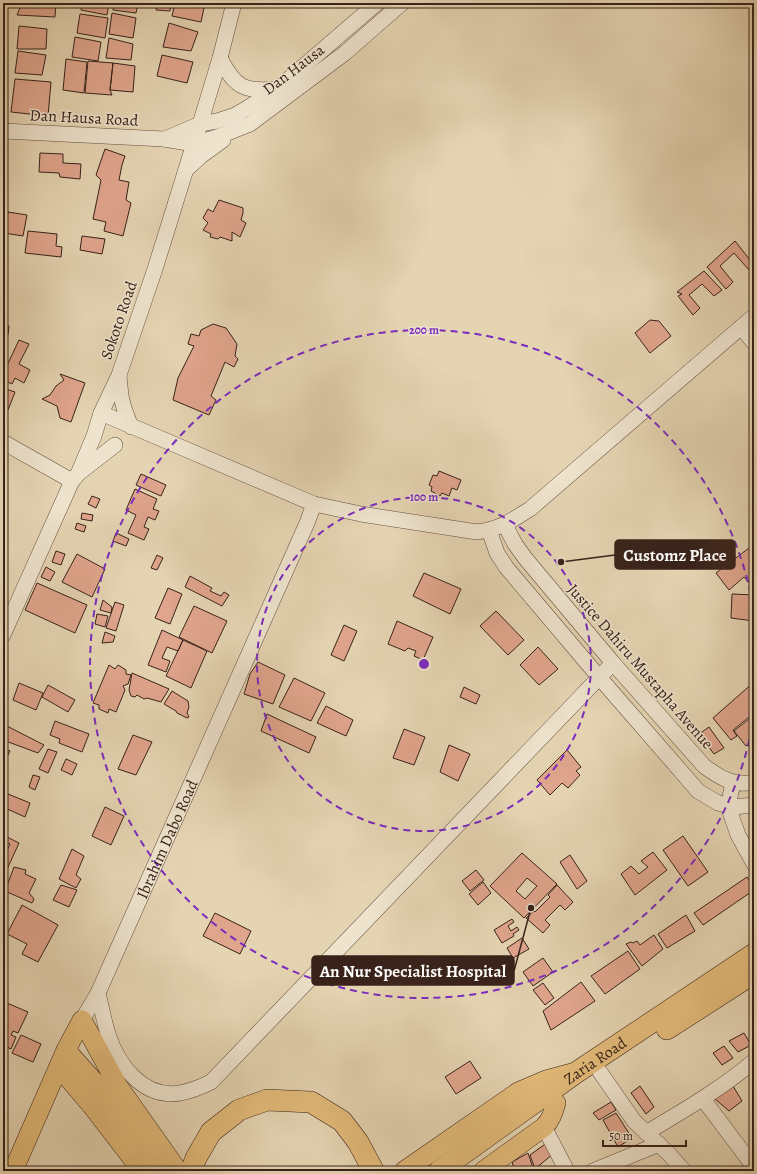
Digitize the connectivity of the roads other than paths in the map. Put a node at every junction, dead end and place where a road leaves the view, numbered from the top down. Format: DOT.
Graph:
graph roads {
  1 [pos="234,3"];
  2 [pos="377,3"];
  3 [pos="402,3"];
  4 [pos="220,58"];
  5 [pos="276,88"];
  6 [pos="200,124"];
  7 [pos="238,129"];
  8 [pos="3,131"];
  9 [pos="164,139"];
  10 [pos="194,144"];
  11 [pos="186,170"];
  12 [pos="754,316"];
  13 [pos="741,327"];
  14 [pos="754,343"];
  15 [pos="118,375"];
  16 [pos="101,413"];
  17 [pos="131,427"];
  18 [pos="3,442"];
  19 [pos="115,446"];
  20 [pos="75,477"];
  21 [pos="314,504"];
  22 [pos="505,525"];
  23 [pos="489,530"];
  24 [pos="3,635"];
  25 [pos="613,663"];
  26 [pos="599,677"];
  27 [pos="754,782"];
  28 [pos="733,783"];
  29 [pos="754,805"];
  30 [pos="728,806"];
  31 [pos="754,864"];
  32 [pos="754,954"];
  33 [pos="754,973"];
  34 [pos="98,993"];
  35 [pos="82,1020"];
  36 [pos="66,1050"];
  37 [pos="752,1066"];
  38 [pos="59,1067"];
  39 [pos="577,1072"];
  40 [pos="600,1072"];
  41 [pos="113,1091"];
  42 [pos="703,1098"];
  43 [pos="556,1103"];
  44 [pos="544,1127"];
  45 [pos="646,1133"];
  46 [pos="659,1144"];
  47 [pos="502,1165"];
  48 [pos="754,1166"];
  49 [pos="373,1170"];
  50 [pos="13,1171"];
  51 [pos="142,1171"];
  52 [pos="160,1171"];
  53 [pos="178,1171"];
  54 [pos="191,1171"];
  55 [pos="404,1171"];
  56 [pos="439,1171"];
  57 [pos="460,1171"];
  58 [pos="482,1171"];
  59 [pos="567,1171"];
  60 [pos="593,1171"];
  61 [pos="684,1171"];
  1 -- 4 [label="street, Sokoto Road"];
  2 -- 5 [label="street, Dan Hausa"];
  3 -- 7 [label="street, Dan Hausa"];
  4 -- 5 [label="street"];
  4 -- 6 [label="street, Sokoto Road"];
  5 -- 6 [label="street, Dan Hausa"];
  6 -- 9 [label="street, Dan Hausa"];
  6 -- 10 [label="street, Sokoto Road"];
  7 -- 10 [label="street, Dan Hausa"];
  7 -- 11 [label="street"];
  8 -- 9 [label="street, Dan Hausa Road"];
  9 -- 10 [label="street, Dan Hausa Road"];
  10 -- 11 [label="street, Sokoto Road"];
  11 -- 15 [label="street, Sokoto Road"];
  12 -- 13 [label="street"];
  13 -- 14 [label="street"];
  13 -- 22 [label="street"];
  15 -- 16 [label="street, Sokoto Road"];
  15 -- 17 [label="street"];
  16 -- 17 [label="street"];
  16 -- 20 [label="street, Sokoto Road"];
  17 -- 21 [label="street"];
  18 -- 20 [label="street"];
  19 -- 20 [label="street"];
  20 -- 24 [label="street, Sokoto Road"];
  21 -- 23 [label="street"];
  21 -- 34 [label="street, Ibrahim Dabo Road"];
  22 -- 23 [label="street"];
  22 -- 25 [label="street, Justice Dahiru Mustapha Avenue"];
  23 -- 26 [label="street"];
  25 -- 26 [label="street"];
  25 -- 28 [label="street, Justice Dahiru Mustapha Avenue"];
  26 -- 30 [label="street"];
  26 -- 34 [label="street"];
  27 -- 28 [label="street, Justice Dahiru Mustapha Avenue"];
  28 -- 30 [label="street"];
  29 -- 30 [label="street"];
  30 -- 31 [label="street"];
  32 -- 39 [label="highway, Zaria Road"];
  33 -- 40 [label="highway, Zaria Road"];
  34 -- 35 [label="street, Ibrahim Dabo Road"];
  35 -- 36 [label="main road, Ibrahim Dabo Road"];
  35 -- 41 [label="main road"];
  36 -- 38 [label="main road, Ibrahim Dabo Road"];
  36 -- 41 [label="main road"];
  37 -- 42 [label="street"];
  38 -- 50 [label="main road, Ibrahim Dabo Road"];
  38 -- 51 [label="main road"];
  39 -- 55 [label="main road"];
  39 -- 56 [label="highway, Zaria Road"];
  40 -- 43 [label="highway, Zaria Road"];
  40 -- 45 [label="street"];
  41 -- 52 [label="main road"];
  41 -- 53 [label="main road"];
  42 -- 45 [label="street"];
  42 -- 48 [label="street"];
  43 -- 44 [label="main road"];
  43 -- 57 [label="highway, Zaria Road"];
  44 -- 47 [label="main road"];
  44 -- 59 [label="street"];
  45 -- 46 [label="street"];
  46 -- 60 [label="street"];
  46 -- 61 [label="street"];
  47 -- 58 [label="main road"];
  49 -- 54 [label="highway"];
}
